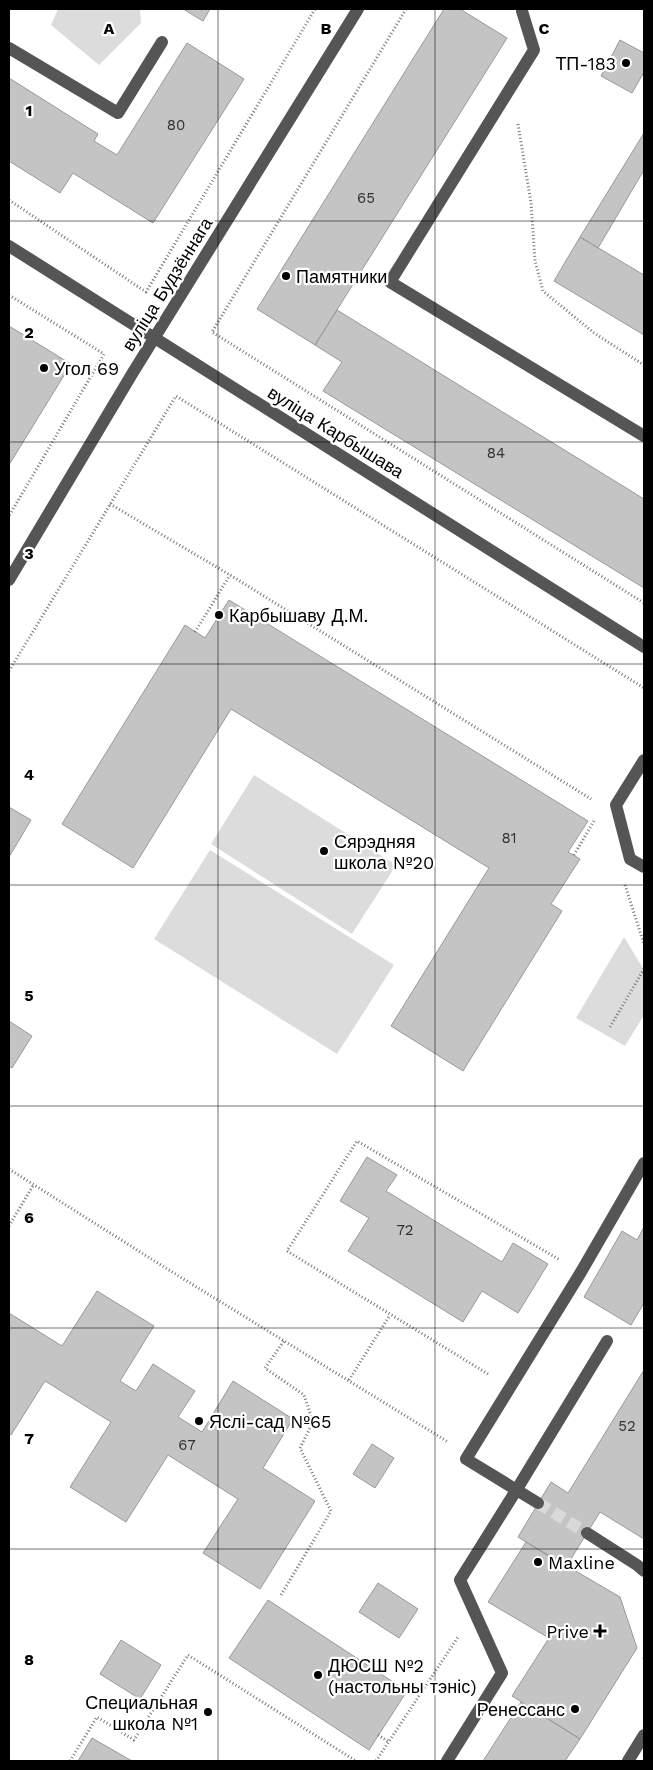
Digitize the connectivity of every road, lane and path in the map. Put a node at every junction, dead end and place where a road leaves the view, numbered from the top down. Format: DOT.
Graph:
graph roads {
  1 [pos="315,9"];
  2 [pos="358,9"];
  3 [pos="406,9"];
  4 [pos="522,9"];
  5 [pos="162,42"];
  6 [pos="9,48"];
  7 [pos="512,85"];
  8 [pos="9,200"];
  9 [pos="9,246"];
  10 [pos="9,295"];
  11 [pos="154,338"];
  12 [pos="644,365"];
  13 [pos="644,436"];
  14 [pos="110,504"];
  15 [pos="9,516"];
  16 [pos="230,575"];
  17 [pos="9,580"];
  18 [pos="644,603"];
  19 [pos="195,632"];
  20 [pos="644,647"];
  21 [pos="9,671"];
  22 [pos="644,688"];
  23 [pos="644,760"];
  24 [pos="594,808"];
  25 [pos="596,817"];
  26 [pos="574,855"];
  27 [pos="630,858"];
  28 [pos="644,867"];
  29 [pos="644,944"];
  30 [pos="644,969"];
  31 [pos="610,1027"];
  32 [pos="644,1163"];
  33 [pos="9,1169"];
  34 [pos="34,1184"];
  35 [pos="9,1226"];
  36 [pos="581,1272"];
  37 [pos="390,1314"];
  38 [pos="284,1341"];
  39 [pos="608,1341"];
  40 [pos="348,1380"];
  41 [pos="510,1388"];
  42 [pos="467,1456"];
  43 [pos="517,1490"];
  44 [pos="538,1503"];
  45 [pos="587,1533"];
  46 [pos="644,1571"];
  47 [pos="281,1595"];
  48 [pos="450,1648"];
  49 [pos="644,1734"];
  50 [pos="378,1735"];
  51 [pos="389,1742"];
  52 [pos="70,1761"];
  53 [pos="356,1761"];
  54 [pos="376,1761"];
  55 [pos="446,1761"];
  56 [pos="628,1761"];
  1 -- 8 [label="path"];
  2 -- 11 [label="street, вуліца Будзённага"];
  3 -- 18 [label="path"];
  4 -- 7 [label="street"];
  5 -- 6 [label="street"];
  7 -- 12 [label="path"];
  7 -- 13 [label="street"];
  9 -- 11 [label="street, вуліца Карбышава"];
  10 -- 15 [label="path"];
  11 -- 17 [label="street, вуліца Будзённага"];
  11 -- 20 [label="street, вуліца Карбышава"];
  14 -- 16 [label="path"];
  14 -- 21 [label="path"];
  14 -- 22 [label="path"];
  16 -- 19 [label="path"];
  16 -- 24 [label="path"];
  23 -- 27 [label="street"];
  25 -- 26 [label="path"];
  27 -- 28 [label="street"];
  27 -- 29 [label="path"];
  30 -- 31 [label="path"];
  32 -- 36 [label="street"];
  33 -- 34 [label="path"];
  34 -- 35 [label="path"];
  34 -- 38 [label="path"];
  36 -- 37 [label="path"];
  36 -- 41 [label="street"];
  37 -- 40 [label="path"];
  37 -- 41 [label="path"];
  38 -- 40 [label="path"];
  38 -- 47 [label="path"];
  39 -- 43 [label="street"];
  40 -- 42 [label="path"];
  41 -- 42 [label="street"];
  42 -- 43 [label="street"];
  43 -- 44 [label="street"];
  43 -- 55 [label="street"];
  45 -- 46 [label="street"];
  48 -- 51 [label="path"];
  49 -- 56 [label="street"];
  50 -- 51 [label="path"];
  51 -- 54 [label="path"];
  52 -- 53 [label="path"];
}
